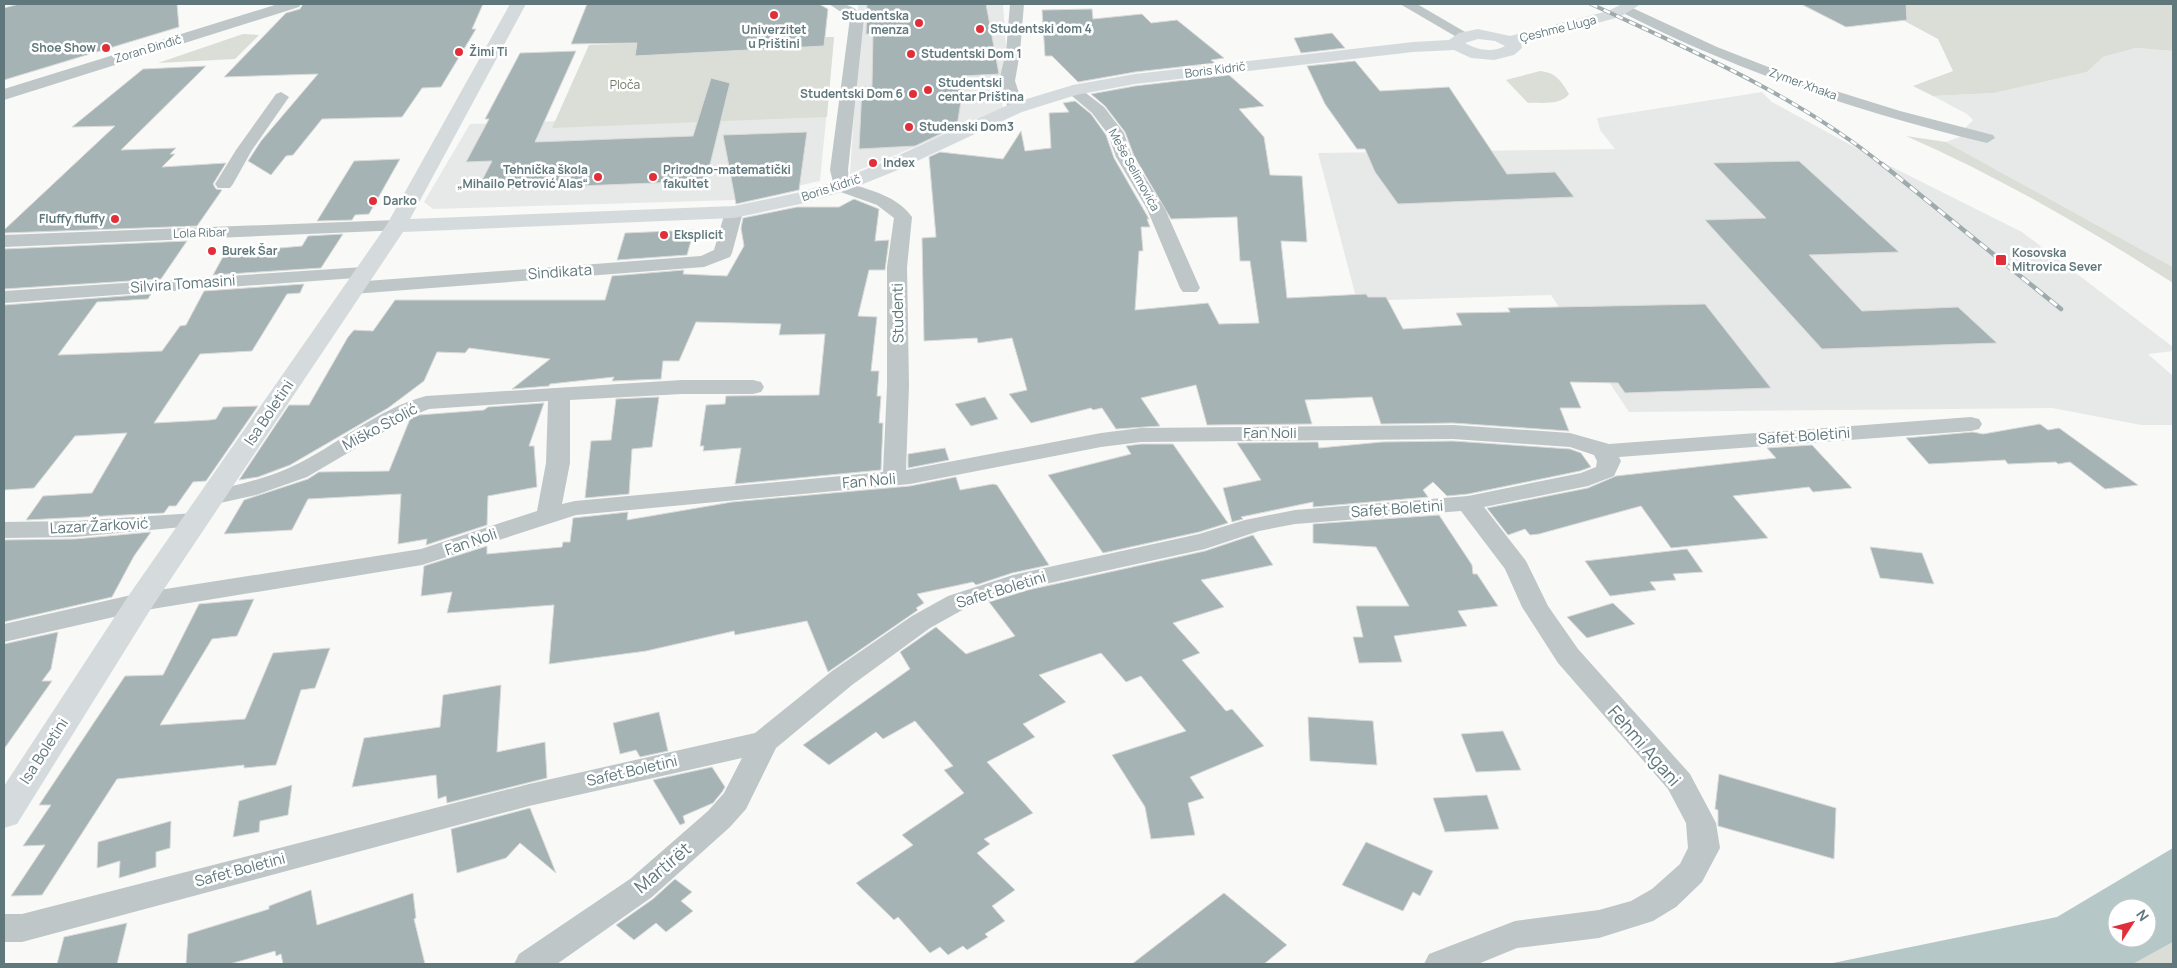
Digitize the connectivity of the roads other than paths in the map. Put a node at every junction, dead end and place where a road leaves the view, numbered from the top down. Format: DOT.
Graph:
graph roads {
  1 [pos="293,4"];
  2 [pos="518,4"];
  3 [pos="836,4"];
  4 [pos="1016,4"];
  5 [pos="1407,4"];
  6 [pos="1630,6"];
  7 [pos="1461,40"];
  8 [pos="1073,90"];
  9 [pos="4,95"];
  10 [pos="282,97"];
  11 [pos="1016,108"];
  12 [pos="1987,138"];
  13 [pos="224,184"];
  14 [pos="841,186"];
  15 [pos="734,212"];
  16 [pos="396,226"];
  17 [pos="4,241"];
  18 [pos="358,280"];
  19 [pos="1190,288"];
  20 [pos="4,297"];
  21 [pos="754,387"];
  22 [pos="559,394"];
  23 [pos="1971,424"];
  24 [pos="1604,451"];
  25 [pos="894,479"];
  26 [pos="212,498"];
  27 [pos="1468,503"];
  28 [pos="548,515"];
  29 [pos="195,520"];
  30 [pos="4,530"];
  31 [pos="140,602"];
  32 [pos="4,633"];
  33 [pos="764,742"];
  34 [pos="4,814"];
  35 [pos="4,928"];
  36 [pos="531,964"];
  37 [pos="1441,964"];
  1 -- 9 [label="street, Zoran Đinđič"];
  2 -- 16 [label="main road, Isa Boletini"];
  3 -- 14 [label="street"];
  4 -- 11 [label="street"];
  5 -- 7 [label="street"];
  6 -- 7 [label="main road, Çeshme Lluga"];
  6 -- 12 [label="street, Zymer Xhaka"];
  7 -- 8 [label="main road, Boris Kidrič"];
  8 -- 11 [label="main road, Boris Kidrič"];
  8 -- 19 [label="street, Meše Selimovića"];
  10 -- 13 [label="street"];
  11 -- 14 [label="main road, Boris Kidrič"];
  14 -- 15 [label="main road, Boris Kidrič"];
  14 -- 25 [label="street, Studenti"];
  15 -- 16 [label="main road, Boris Kidrič"];
  15 -- 18 [label="street, Sindikata"];
  16 -- 17 [label="street, Lola Ribar"];
  16 -- 18 [label="main road, Isa Boletini"];
  18 -- 20 [label="street, Silvira Tomasini"];
  18 -- 26 [label="main road, Isa Boletini"];
  21 -- 22 [label="street, Miško Stolić"];
  22 -- 26 [label="street, Miško Stolić"];
  22 -- 28 [label="street"];
  23 -- 24 [label="street, Safet Boletini"];
  24 -- 25 [label="street, Fan Noli"];
  24 -- 27 [label="street, Safet Boletini"];
  25 -- 28 [label="street, Fan Noli"];
  26 -- 29 [label="main road, Isa Boletini"];
  27 -- 33 [label="street, Safet Boletini"];
  27 -- 37 [label="street, Fehmi Agani"];
  28 -- 31 [label="street, Fan Noli"];
  29 -- 30 [label="street, Lazar Žarković"];
  29 -- 31 [label="main road, Isa Boletini"];
  31 -- 32 [label="street, Fan Noli"];
  31 -- 34 [label="main road, Isa Boletini"];
  33 -- 35 [label="street, Safet Boletini"];
  33 -- 36 [label="street, Martirët"];
}
